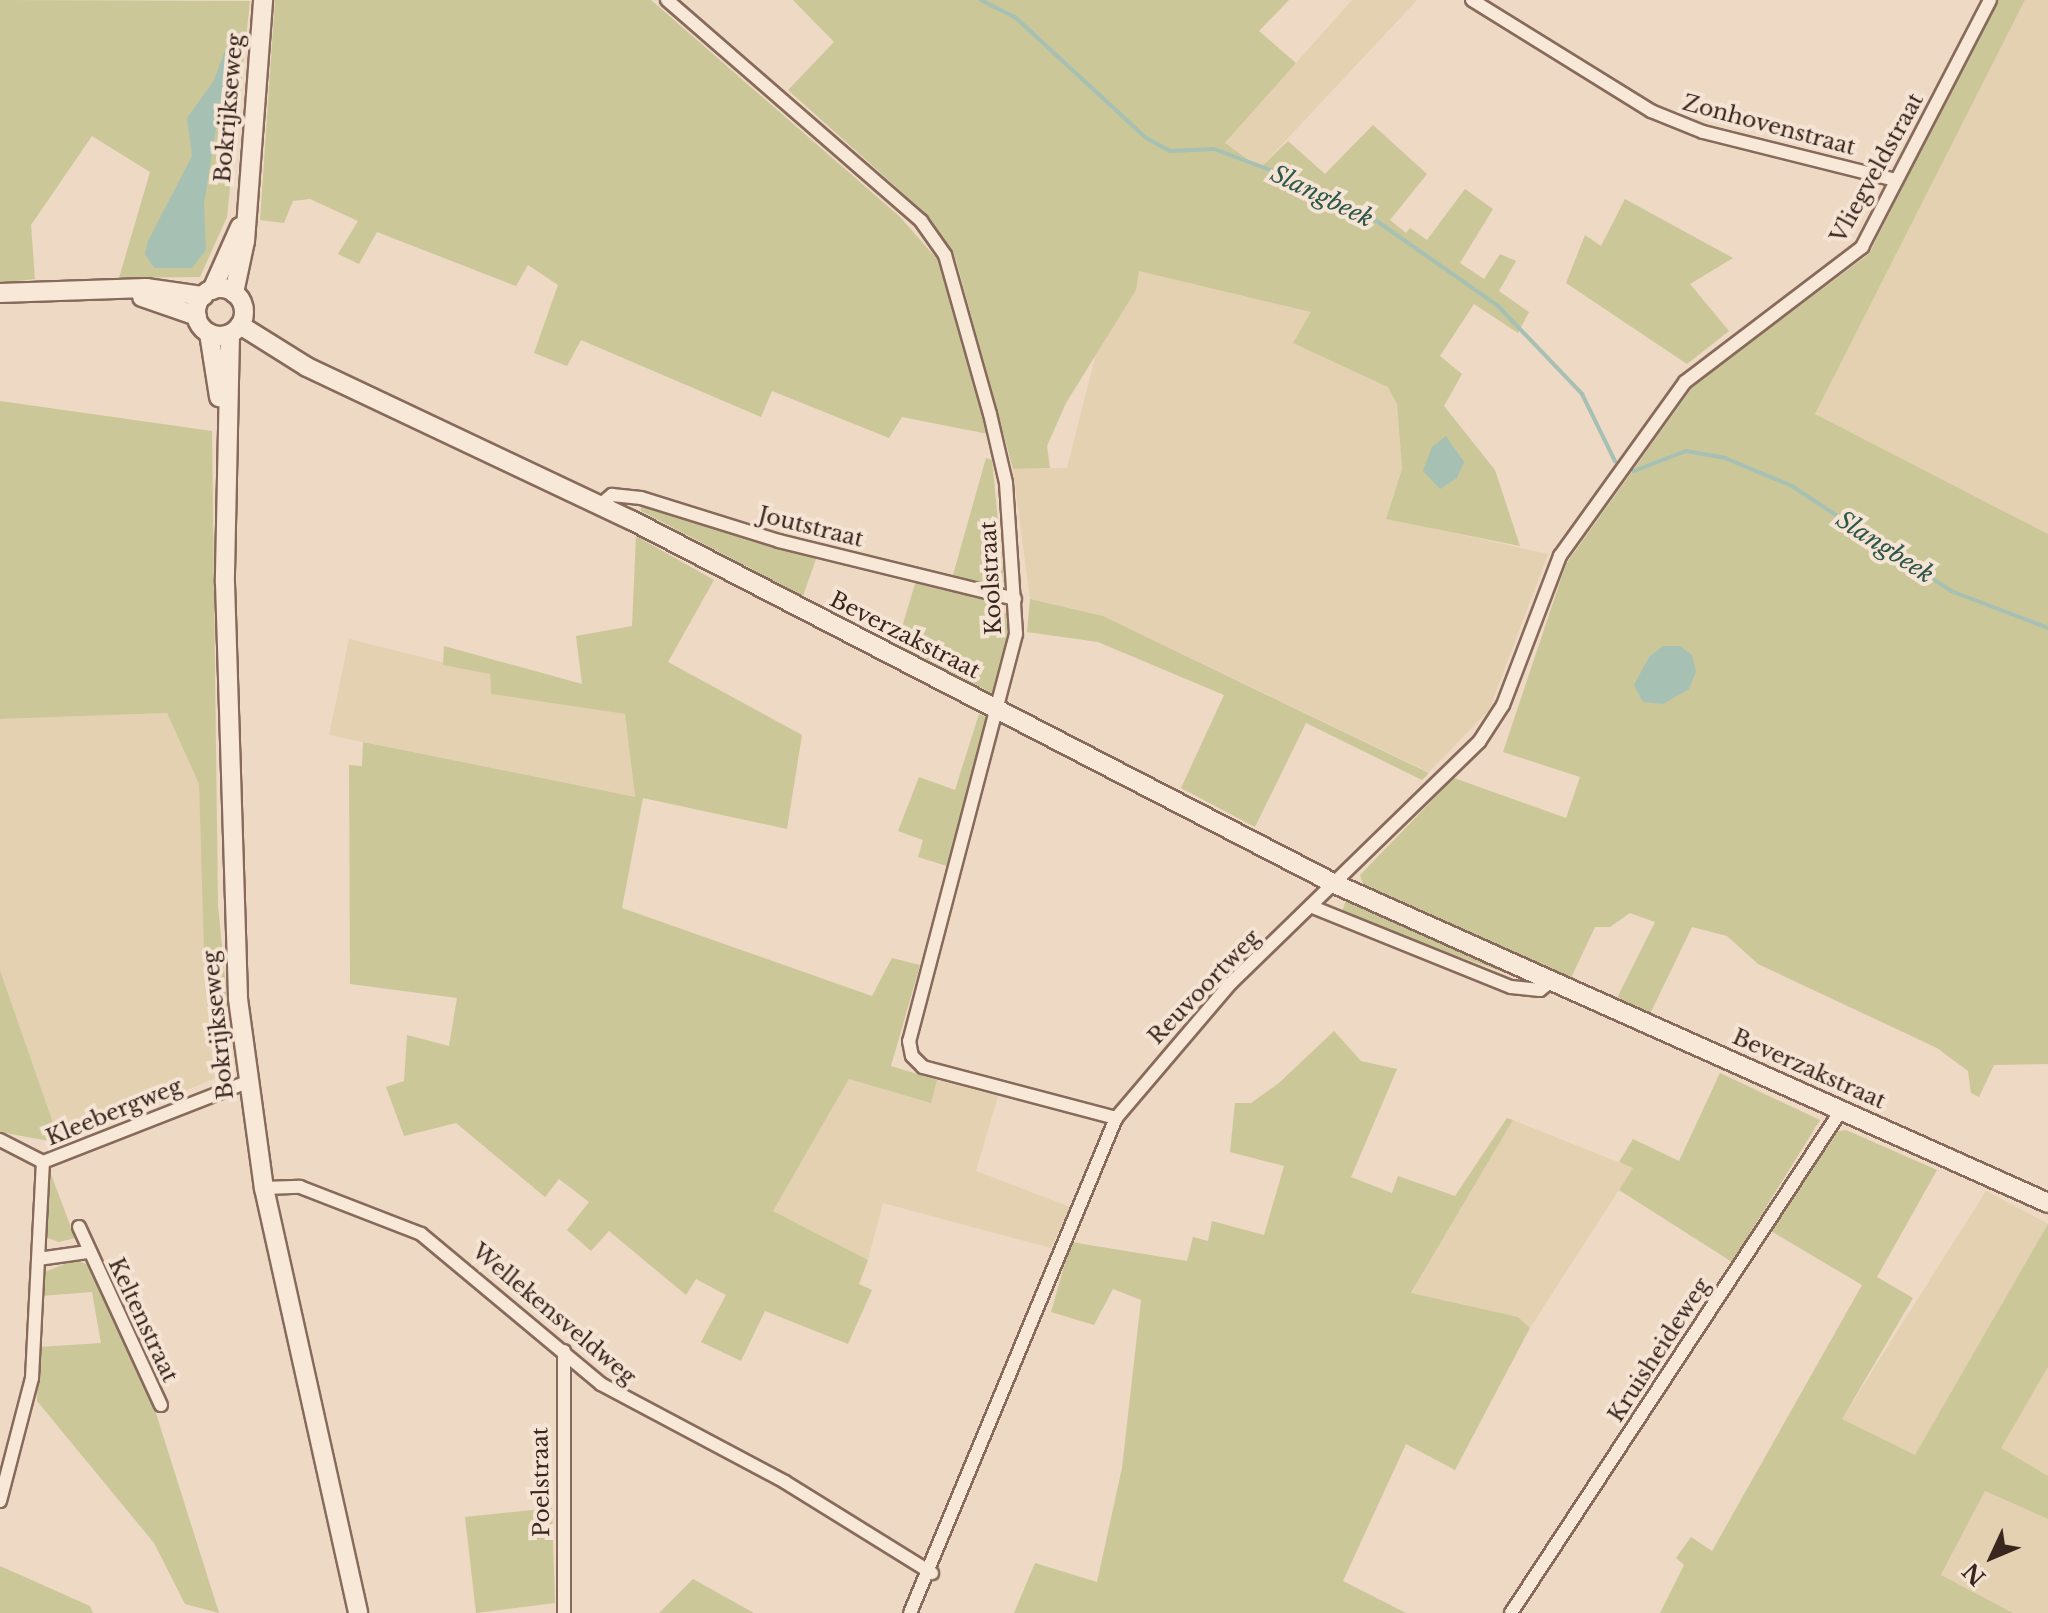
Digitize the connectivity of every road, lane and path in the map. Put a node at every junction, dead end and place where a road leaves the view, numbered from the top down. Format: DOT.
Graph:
graph roads {
  1 [pos="263,0"];
  2 [pos="667,0"];
  3 [pos="1472,0"];
  4 [pos="1990,0"];
  5 [pos="1895,180"];
  6 [pos="243,221"];
  7 [pos="120,289"];
  8 [pos="0,293"];
  9 [pos="207,293"];
  10 [pos="234,293"];
  11 [pos="197,316"];
  12 [pos="235,330"];
  13 [pos="209,333"];
  14 [pos="226,421"];
  15 [pos="1630,458"];
  16 [pos="600,505"];
  17 [pos="1015,599"];
  18 [pos="1000,711"];
  19 [pos="1335,884"];
  20 [pos="1315,908"];
  21 [pos="1551,981"];
  22 [pos="247,1082"];
  23 [pos="1842,1109"];
  24 [pos="1116,1118"];
  25 [pos="0,1140"];
  26 [pos="43,1162"];
  27 [pos="264,1188"];
  28 [pos="2048,1203"];
  29 [pos="79,1227"];
  30 [pos="88,1252"];
  31 [pos="38,1259"];
  32 [pos="564,1351"];
  33 [pos="161,1405"];
  34 [pos="0,1501"];
  35 [pos="932,1573"];
  36 [pos="358,1613"];
  37 [pos="564,1613"];
  38 [pos="910,1613"];
  39 [pos="1511,1613"];
  1 -- 6 [label="street, Bokrijkseweg"];
  2 -- 17 [label="street, Koolstraat"];
  3 -- 5 [label="street, Zonhovenstraat"];
  4 -- 5 [label="street, Vliegveldstraat"];
  5 -- 15 [label="street, Vliegveldstraat"];
  6 -- 9 [label="street, Bokrijkseweg"];
  6 -- 10 [label="street, Bokrijkseweg"];
  7 -- 8 [label="street"];
  7 -- 9 [label="street"];
  7 -- 11 [label="street"];
  9 -- 10 [label="street"];
  9 -- 11 [label="street, Bokrijkseweg"];
  10 -- 12 [label="street, Bokrijkseweg"];
  11 -- 13 [label="street, Bokrijkseweg"];
  12 -- 13 [label="street"];
  12 -- 14 [label="street, Bokrijkseweg"];
  12 -- 16 [label="street, Beverzakstraat"];
  13 -- 14 [label="street, Bokrijkseweg"];
  14 -- 22 [label="street, Bokrijkseweg"];
  15 -- 19 [label="street, Reuvoortweg"];
  16 -- 17 [label="street, Joutstraat"];
  16 -- 18 [label="street, Beverzakstraat"];
  17 -- 18 [label="street, Koolstraat"];
  18 -- 19 [label="street, Beverzakstraat"];
  18 -- 24 [label="street, Koolstraat"];
  19 -- 20 [label="street, Reuvoortweg"];
  19 -- 21 [label="street, Beverzakstraat"];
  20 -- 21 [label="street"];
  20 -- 24 [label="street, Reuvoortweg"];
  21 -- 23 [label="street, Beverzakstraat"];
  22 -- 26 [label="street, Kleebergweg"];
  22 -- 27 [label="street, Bokrijkseweg"];
  23 -- 28 [label="street, Beverzakstraat"];
  23 -- 39 [label="street, Kruisheideweg"];
  24 -- 35 [label="street, Reuvoortweg"];
  25 -- 26 [label="street, Kleebergweg"];
  26 -- 31 [label="street"];
  27 -- 32 [label="street, Wellekensveldweg"];
  27 -- 36 [label="street, Bokrijkseweg"];
  29 -- 30 [label="street, Keltenstraat"];
  30 -- 31 [label="street, Keltenstraat"];
  30 -- 33 [label="street, Keltenstraat"];
  31 -- 34 [label="street"];
  32 -- 35 [label="street, Wellekensveldweg"];
  32 -- 37 [label="street, Poelstraat"];
  35 -- 38 [label="street, Reuvoortweg"];
}
